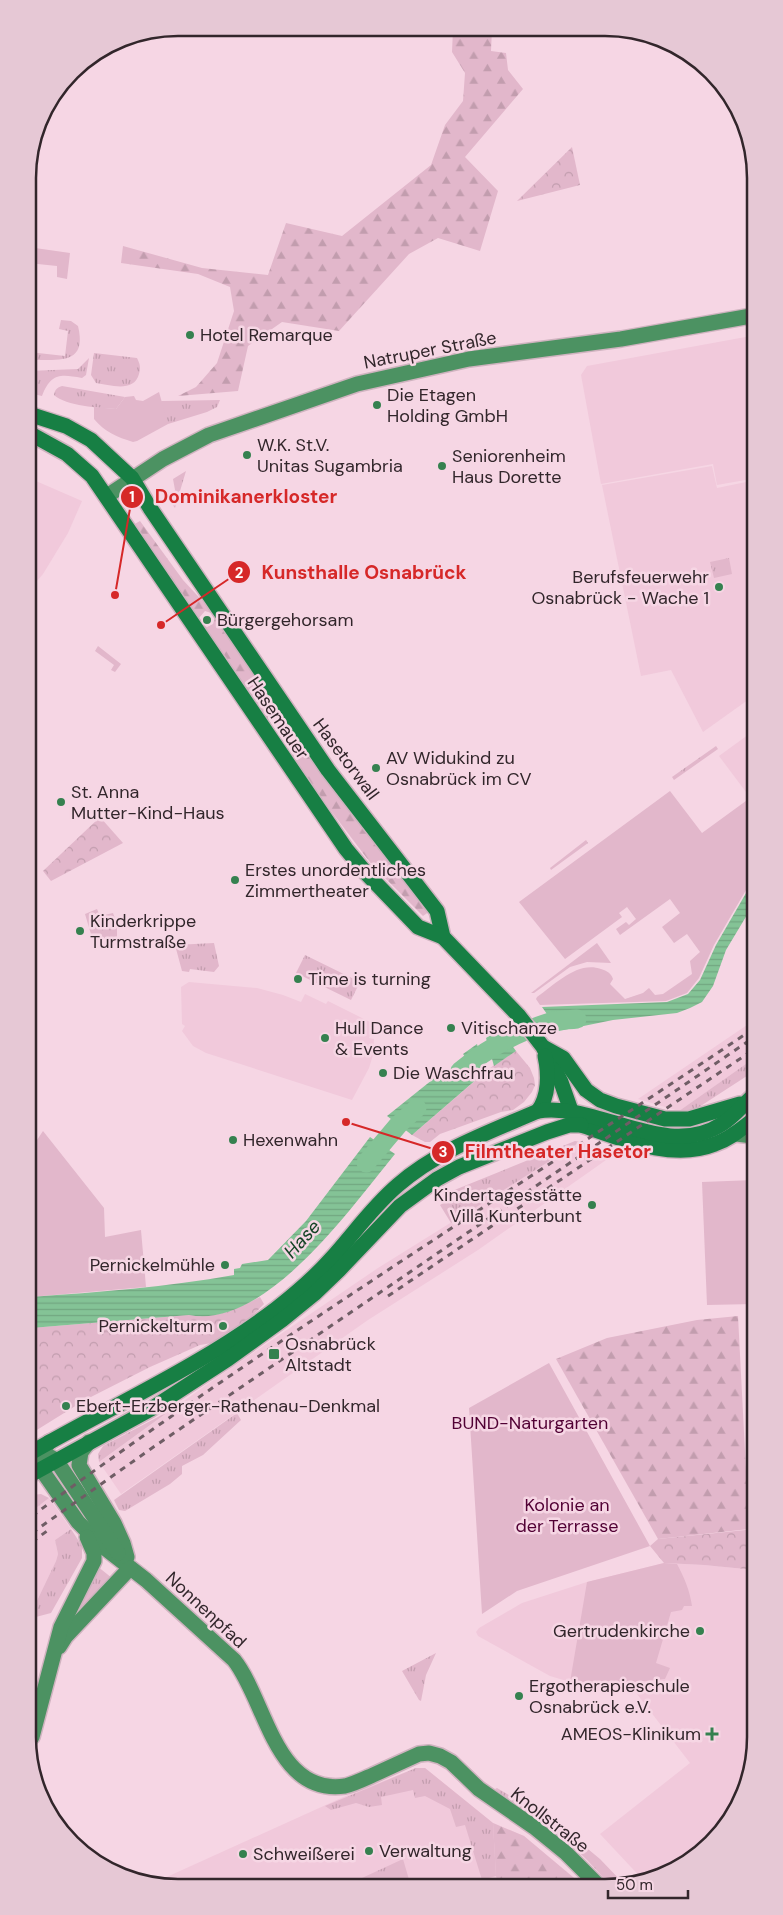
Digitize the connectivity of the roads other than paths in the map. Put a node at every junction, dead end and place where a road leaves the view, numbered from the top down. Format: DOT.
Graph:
graph roads {
  1 [pos="747,317"];
  2 [pos="37,417"];
  3 [pos="37,437"];
  4 [pos="132,478"];
  5 [pos="106,496"];
  6 [pos="443,937"];
  7 [pos="542,1046"];
  8 [pos="581,1084"];
  9 [pos="746,1105"];
  10 [pos="746,1107"];
  11 [pos="538,1111"];
  12 [pos="571,1111"];
  13 [pos="746,1125"];
  14 [pos="581,1126"];
  15 [pos="547,1132"];
  16 [pos="736,1134"];
  17 [pos="746,1135"];
  18 [pos="89,1442"];
  19 [pos="39,1450"];
  20 [pos="56,1460"];
  21 [pos="36,1471"];
  22 [pos="36,1472"];
  23 [pos="78,1522"];
  24 [pos="130,1568"];
  25 [pos="54,1654"];
  26 [pos="36,1722"];
  27 [pos="315,1783"];
  28 [pos="592,1879"];
  1 -- 4 [label="street, Natruper Straße"];
  2 -- 4 [label="main road, Hasetorwall"];
  3 -- 5 [label="main road, Hasemauer"];
  4 -- 5 [label="street, Natruper Straße"];
  4 -- 6 [label="main road, Hasetorwall"];
  5 -- 6 [label="main road, Hasemauer"];
  6 -- 7 [label="main road"];
  7 -- 8 [label="main road"];
  7 -- 11 [label="main road"];
  7 -- 12 [label="main road"];
  8 -- 9 [label="main road"];
  8 -- 12 [label="main road"];
  10 -- 12 [label="main road"];
  11 -- 12 [label="main road"];
  11 -- 19 [label="main road"];
  12 -- 14 [label="main road"];
  12 -- 15 [label="main road"];
  13 -- 16 [label="main road"];
  14 -- 15 [label="main road"];
  14 -- 16 [label="main road"];
  15 -- 18 [label="main road"];
  16 -- 17 [label="street"];
  18 -- 20 [label="main road"];
  18 -- 24 [label="street"];
  19 -- 20 [label="street"];
  19 -- 21 [label="street"];
  20 -- 22 [label="main road"];
  20 -- 24 [label="street, Nonnenpfad"];
  22 -- 23 [label="street, Nonnenpfad"];
  23 -- 24 [label="street, Nonnenpfad"];
  23 -- 25 [label="street"];
  24 -- 25 [label="street"];
  24 -- 27 [label="street, Nonnenpfad"];
  25 -- 26 [label="street"];
  27 -- 28 [label="street, Knollstraße"];
}
